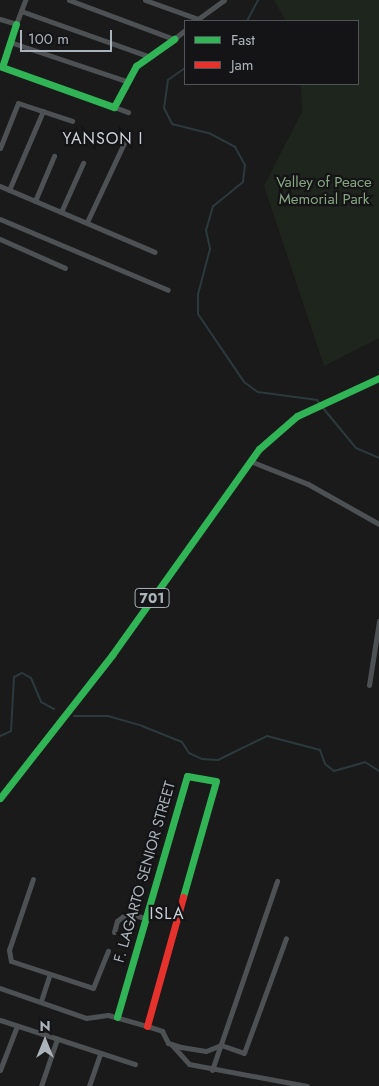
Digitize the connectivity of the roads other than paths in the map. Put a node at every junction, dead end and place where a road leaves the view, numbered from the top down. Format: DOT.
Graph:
graph roads {
  1 [pos="25,0"];
  2 [pos="69,0"];
  3 [pos="145,0"];
  4 [pos="224,0"];
  5 [pos="21,11"];
  6 [pos="0,19"];
  7 [pos="197,20"];
  8 [pos="16,24"];
  9 [pos="184,31"];
  10 [pos="174,39"];
  11 [pos="10,42"];
  12 [pos="152,58"];
  13 [pos="126,81"];
  14 [pos="114,107"];
  15 [pos="43,111"];
  16 [pos="128,112"];
  17 [pos="72,121"];
  18 [pos="124,143"];
  19 [pos="0,148"];
  20 [pos="54,156"];
  21 [pos="83,163"];
  22 [pos="0,186"];
  23 [pos="9,190"];
  24 [pos="35,201"];
  25 [pos="61,212"];
  26 [pos="0,219"];
  27 [pos="87,222"];
  28 [pos="0,239"];
  29 [pos="155,252"];
  30 [pos="65,268"];
  31 [pos="168,290"];
  32 [pos="379,378"];
  33 [pos="250,461"];
  34 [pos="379,524"];
  35 [pos="379,621"];
  36 [pos="369,685"];
  37 [pos="0,798"];
  38 [pos="33,880"];
  39 [pos="277,881"];
  40 [pos="146,918"];
  41 [pos="114,932"];
  42 [pos="286,938"];
  43 [pos="108,951"];
  44 [pos="49,976"];
  45 [pos="0,988"];
  46 [pos="41,1001"];
  47 [pos="117,1017"];
  48 [pos="0,1020"];
  49 [pos="17,1026"];
  50 [pos="147,1026"];
  51 [pos="57,1039"];
  52 [pos="172,1044"];
  53 [pos="220,1045"];
  54 [pos="100,1054"];
  55 [pos="135,1064"];
  56 [pos="0,1070"];
  57 [pos="212,1070"];
  58 [pos="41,1086"];
  59 [pos="90,1086"];
  60 [pos="307,1086"];
  1 -- 5 [label="street"];
  2 -- 10 [label="street"];
  3 -- 7 [label="street"];
  4 -- 7 [label="street"];
  5 -- 8 [label="street"];
  5 -- 12 [label="street"];
  6 -- 8 [label="street"];
  8 -- 11 [label="street"];
  9 -- 10 [label="street"];
  10 -- 12 [label="street"];
  11 -- 13 [label="street"];
  11 -- 14 [label="street"];
  12 -- 13 [label="street"];
  13 -- 14 [label="street"];
  14 -- 16 [label="street"];
  15 -- 17 [label="street"];
  15 -- 19 [label="street"];
  15 -- 23 [label="street"];
  18 -- 27 [label="street"];
  20 -- 24 [label="street"];
  21 -- 25 [label="street"];
  22 -- 23 [label="street"];
  23 -- 24 [label="street"];
  24 -- 25 [label="street"];
  25 -- 27 [label="street"];
  26 -- 31 [label="street"];
  27 -- 29 [label="street"];
  28 -- 30 [label="street"];
  32 -- 33 [label="street, 701"];
  33 -- 34 [label="street"];
  33 -- 37 [label="street, 701"];
  35 -- 36 [label="street"];
  38 -- 44 [label="street"];
  39 -- 53 [label="street"];
  40 -- 41 [label="street"];
  40 -- 47 [label="street, F. LAGARTO SENIOR STREET"];
  40 -- 50 [label="street, F. LAGARTO SENIOR STREET"];
  42 -- 53 [label="street"];
  43 -- 44 [label="street"];
  44 -- 46 [label="street"];
  45 -- 46 [label="street"];
  46 -- 47 [label="street"];
  47 -- 50 [label="street"];
  48 -- 49 [label="street"];
  49 -- 51 [label="street"];
  49 -- 56 [label="street"];
  50 -- 52 [label="street"];
  51 -- 54 [label="street"];
  51 -- 58 [label="street"];
  52 -- 53 [label="street"];
  52 -- 57 [label="street"];
  53 -- 57 [label="street"];
  54 -- 55 [label="street"];
  54 -- 59 [label="street"];
  57 -- 60 [label="street"];
}
